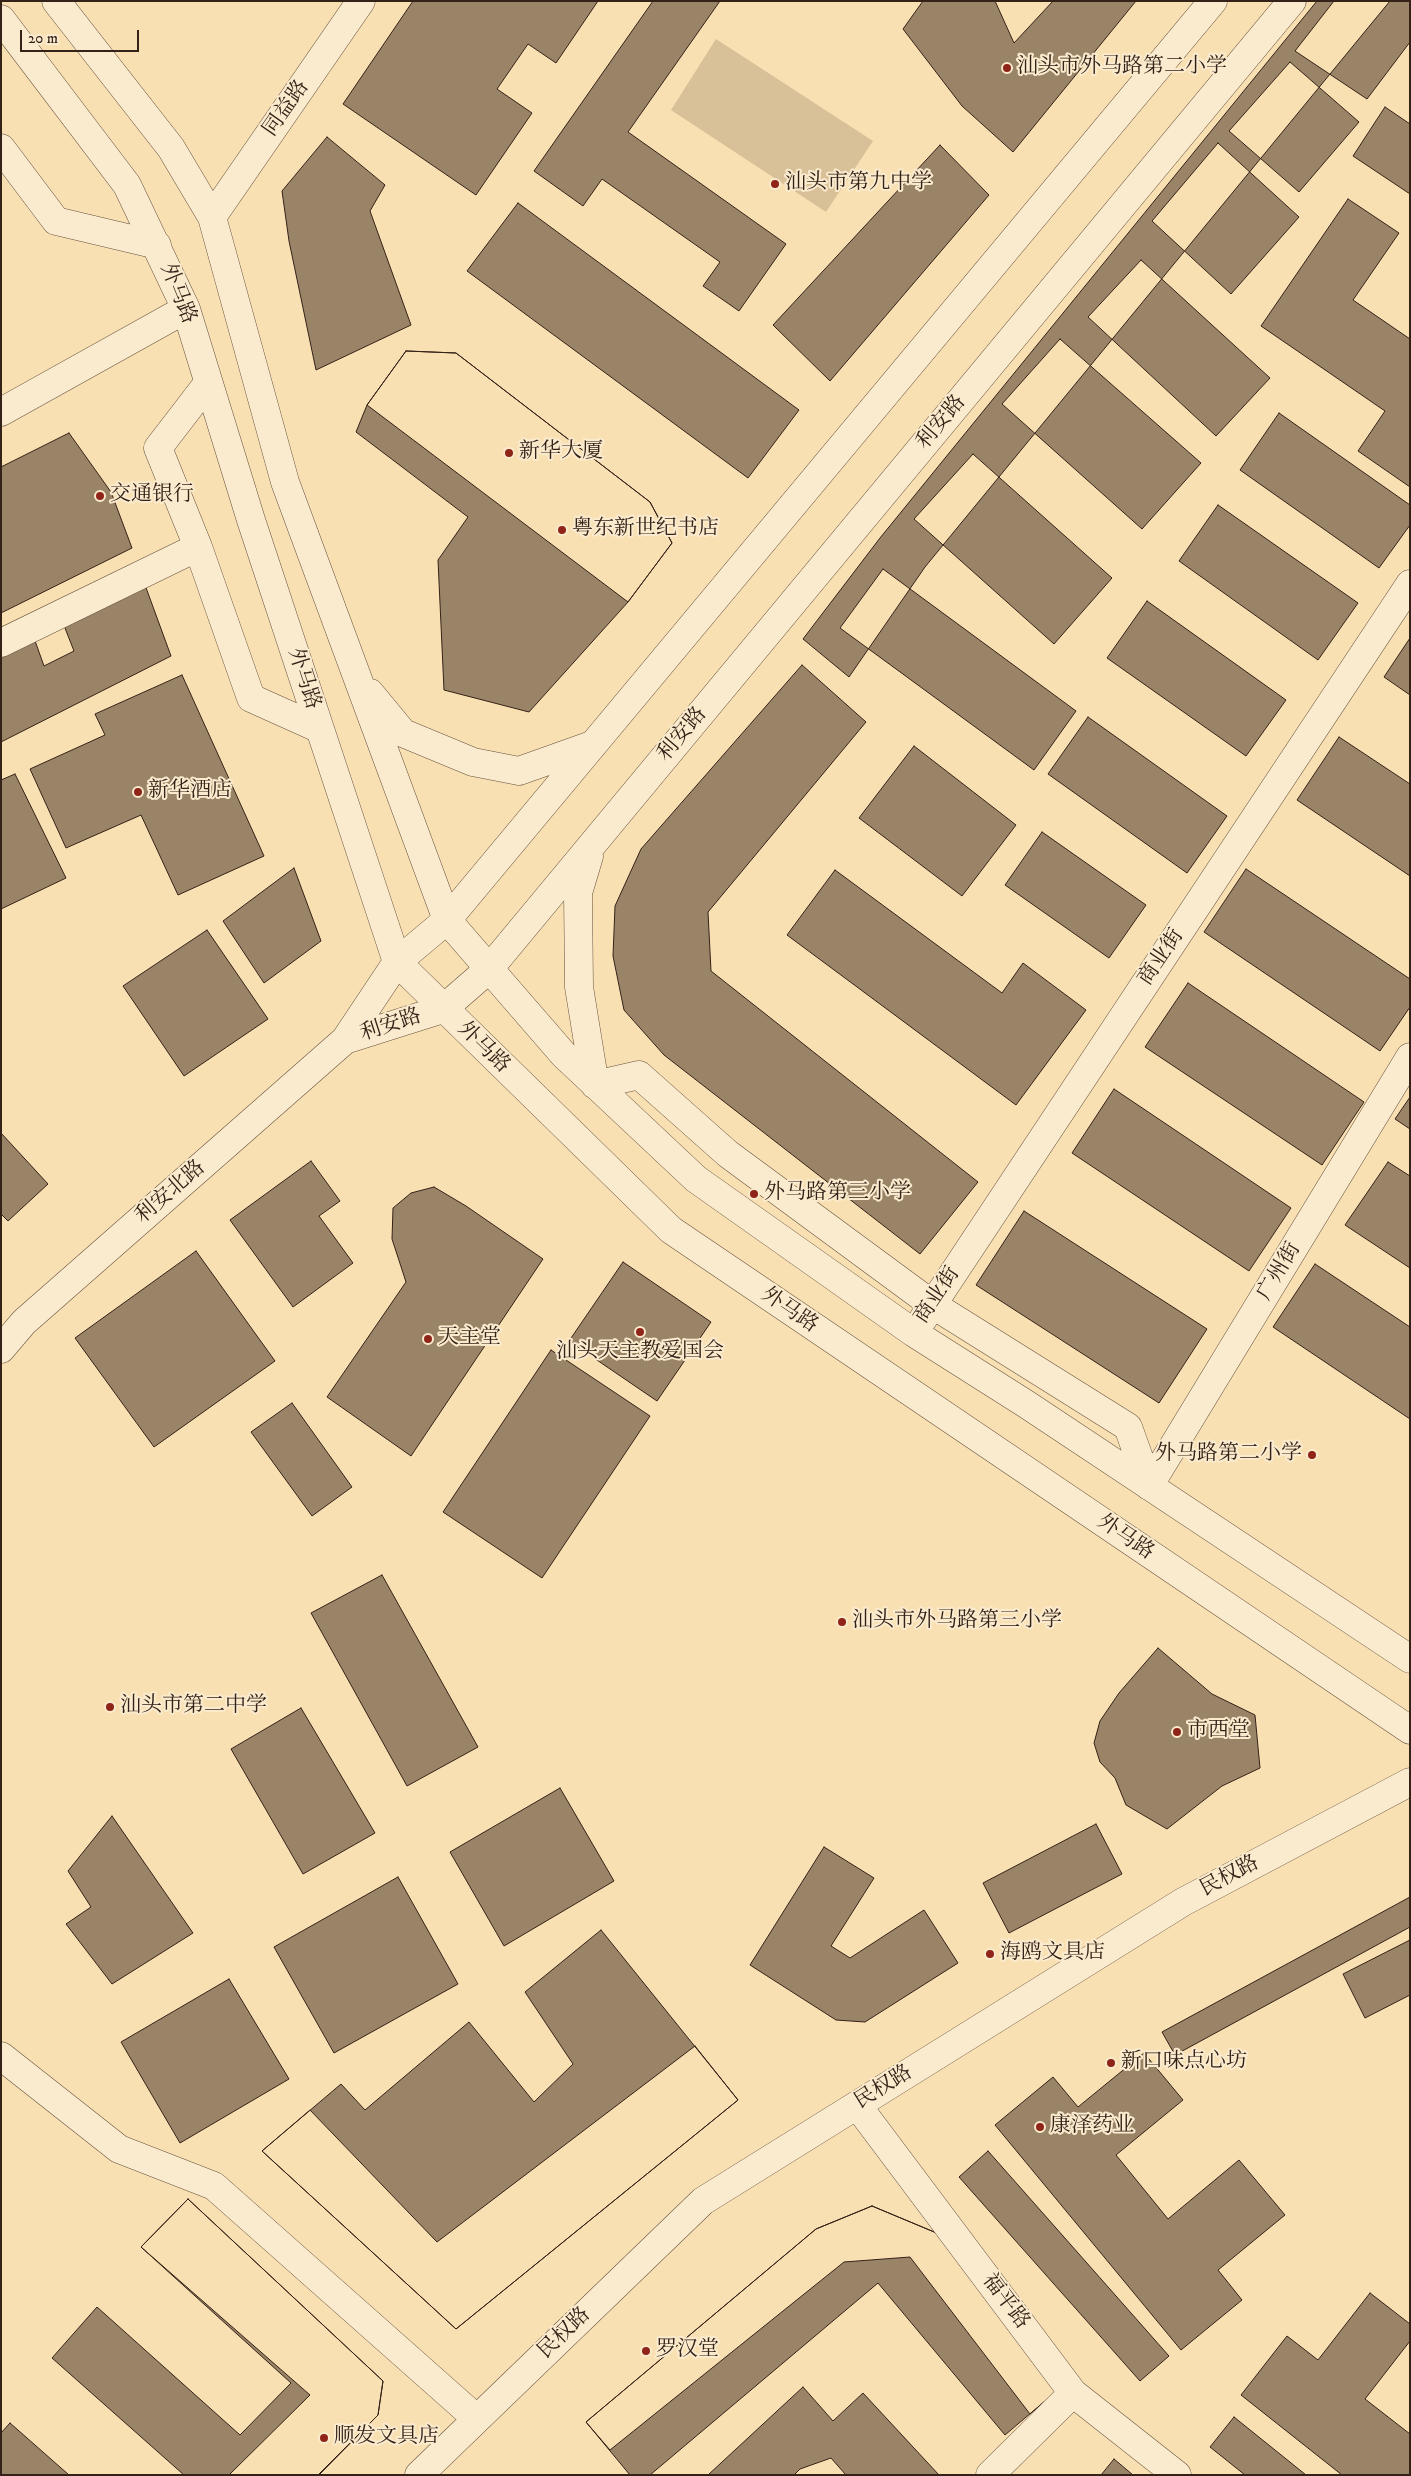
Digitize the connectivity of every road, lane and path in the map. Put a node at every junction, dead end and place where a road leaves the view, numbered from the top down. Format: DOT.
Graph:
graph roads {
  1 [pos="56,1"];
  2 [pos="362,1"];
  3 [pos="1213,1"];
  4 [pos="1292,1"];
  5 [pos="1,19"];
  6 [pos="1,148"];
  7 [pos="212,217"];
  8 [pos="156,245"];
  9 [pos="186,309"];
  10 [pos="208,383"];
  11 [pos="1,412"];
  12 [pos="198,547"];
  13 [pos="1410,584"];
  14 [pos="1,643"];
  15 [pos="357,678"];
  16 [pos="320,729"];
  17 [pos="594,744"];
  18 [pos="593,843"];
  19 [pos="447,920"];
  20 [pos="397,962"];
  21 [pos="489,969"];
  22 [pos="443,1009"];
  23 [pos="345,1040"];
  24 [pos="1410,1057"];
  25 [pos="595,1084"];
  26 [pos="933,1305"];
  27 [pos="914,1333"];
  28 [pos="1,1349"];
  29 [pos="1149,1486"];
  30 [pos="1410,1660"];
  31 [pos="1410,1730"];
  32 [pos="1410,1782"];
  33 [pos="1,2056"];
  34 [pos="857,2105"];
  35 [pos="1073,2393"];
  36 [pos="477,2419"];
  37 [pos="419,2475"];
  38 [pos="990,2475"];
  39 [pos="1177,2475"];
  1 -- 7 [label="street"];
  2 -- 7 [label="street, 同益路"];
  3 -- 17 [label="street, 利安路"];
  4 -- 18 [label="street, 利安路"];
  5 -- 8 [label="street, 外马路"];
  6 -- 8 [label="street"];
  7 -- 15 [label="street"];
  8 -- 9 [label="street, 外马路"];
  9 -- 10 [label="street, 外马路"];
  9 -- 11 [label="street"];
  10 -- 12 [label="street"];
  10 -- 16 [label="street, 外马路"];
  12 -- 14 [label="street"];
  12 -- 16 [label="street"];
  13 -- 26 [label="street, 商业街"];
  15 -- 17 [label="street"];
  15 -- 19 [label="street"];
  16 -- 20 [label="street, 外马路"];
  17 -- 19 [label="street, 利安路"];
  18 -- 21 [label="street, 利安路"];
  18 -- 25 [label="street"];
  19 -- 20 [label="street, 利安路"];
  19 -- 21 [label="street"];
  20 -- 22 [label="street, 外马路"];
  20 -- 23 [label="street, 利安路"];
  21 -- 22 [label="street, 利安路"];
  21 -- 25 [label="street"];
  22 -- 23 [label="street, 利安路"];
  22 -- 31 [label="street, 外马路"];
  23 -- 28 [label="street, 利安北路"];
  24 -- 29 [label="street, 广州街"];
  25 -- 26 [label="street"];
  25 -- 27 [label="street"];
  26 -- 27 [label="street, 商业街"];
  26 -- 29 [label="street"];
  27 -- 29 [label="street"];
  29 -- 30 [label="street"];
  32 -- 34 [label="street, 民权路"];
  33 -- 36 [label="street"];
  34 -- 35 [label="street, 福平路"];
  34 -- 36 [label="street, 民权路"];
  35 -- 38 [label="street"];
  35 -- 39 [label="street, 福平路"];
  36 -- 37 [label="street, 民权路"];
}
